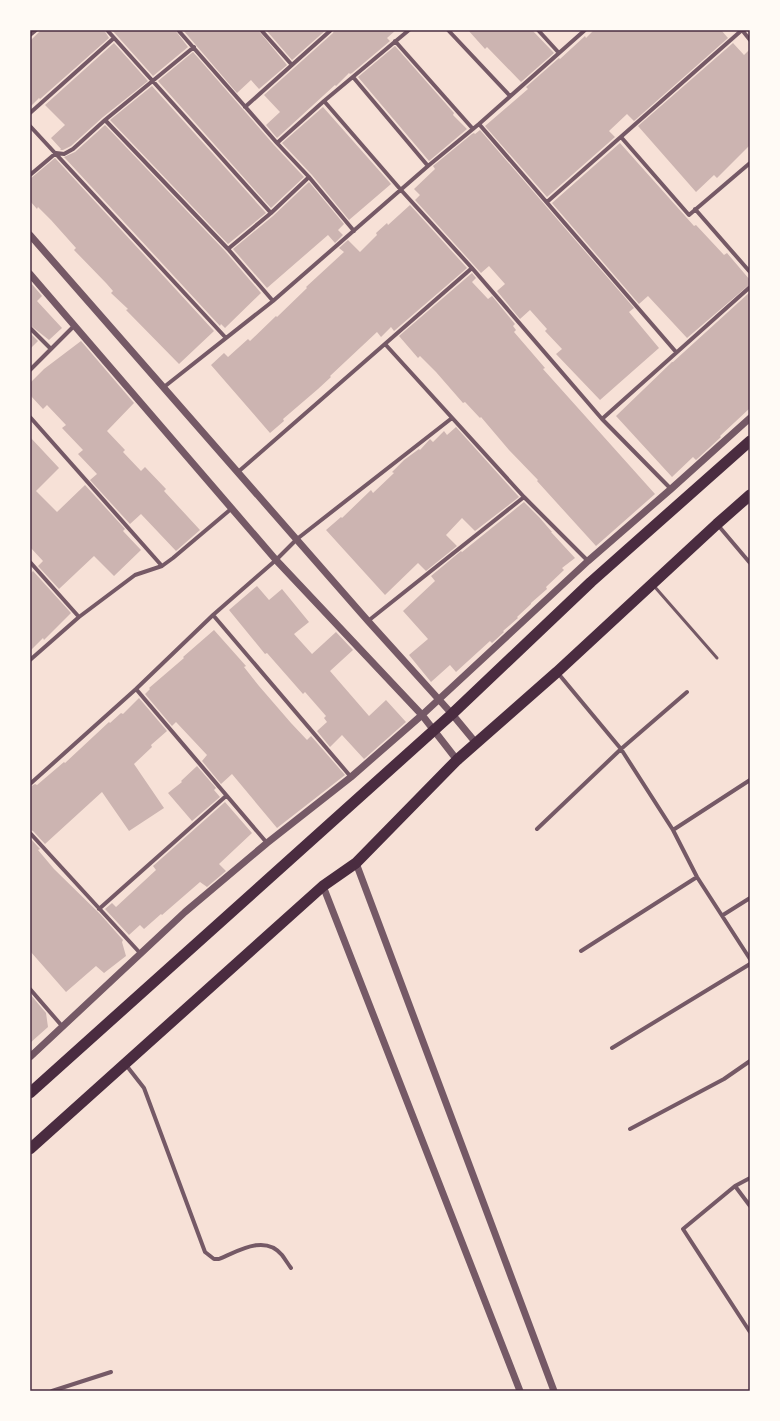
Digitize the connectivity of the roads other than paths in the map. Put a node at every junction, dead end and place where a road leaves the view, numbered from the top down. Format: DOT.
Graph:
graph roads {
  1 [pos="36,30"];
  2 [pos="106,30"];
  3 [pos="178,30"];
  4 [pos="261,30"];
  5 [pos="331,30"];
  6 [pos="409,30"];
  7 [pos="448,30"];
  8 [pos="538,30"];
  9 [pos="585,30"];
  10 [pos="742,30"];
  11 [pos="30,35"];
  12 [pos="114,38"];
  13 [pos="750,40"];
  14 [pos="395,41"];
  15 [pos="194,47"];
  16 [pos="559,53"];
  17 [pos="292,65"];
  18 [pos="353,77"];
  19 [pos="152,82"];
  20 [pos="510,96"];
  21 [pos="324,101"];
  22 [pos="245,107"];
  23 [pos="30,113"];
  24 [pos="104,120"];
  25 [pos="479,124"];
  26 [pos="30,126"];
  27 [pos="473,129"];
  28 [pos="621,137"];
  29 [pos="277,143"];
  30 [pos="56,154"];
  31 [pos="750,163"];
  32 [pos="428,166"];
  33 [pos="30,175"];
  34 [pos="309,177"];
  35 [pos="401,190"];
  36 [pos="547,202"];
  37 [pos="696,209"];
  38 [pos="271,213"];
  39 [pos="354,231"];
  40 [pos="30,235"];
  41 [pos="228,249"];
  42 [pos="472,268"];
  43 [pos="750,272"];
  44 [pos="30,274"];
  45 [pos="750,287"];
  46 [pos="273,301"];
  47 [pos="75,326"];
  48 [pos="30,328"];
  49 [pos="226,338"];
  50 [pos="384,344"];
  51 [pos="51,349"];
  52 [pos="676,352"];
  53 [pos="30,370"];
  54 [pos="164,388"];
  55 [pos="30,418"];
  56 [pos="452,418"];
  57 [pos="750,418"];
  58 [pos="602,419"];
  59 [pos="750,441"];
  60 [pos="238,472"];
  61 [pos="671,489"];
  62 [pos="750,495"];
  63 [pos="524,497"];
  64 [pos="231,509"];
  65 [pos="717,524"];
  66 [pos="297,539"];
  67 [pos="276,560"];
  68 [pos="588,561"];
  69 [pos="30,562"];
  70 [pos="750,563"];
  71 [pos="162,566"];
  72 [pos="652,584"];
  73 [pos="213,615"];
  74 [pos="79,616"];
  75 [pos="368,621"];
  76 [pos="717,658"];
  77 [pos="30,660"];
  78 [pos="557,672"];
  79 [pos="136,689"];
  80 [pos="687,692"];
  81 [pos="438,700"];
  82 [pos="452,714"];
  83 [pos="422,715"];
  84 [pos="434,730"];
  85 [pos="476,743"];
  86 [pos="621,749"];
  87 [pos="457,760"];
  88 [pos="351,777"];
  89 [pos="750,780"];
  90 [pos="30,784"];
  91 [pos="226,796"];
  92 [pos="537,829"];
  93 [pos="673,830"];
  94 [pos="30,834"];
  95 [pos="267,843"];
  96 [pos="356,863"];
  97 [pos="697,878"];
  98 [pos="322,886"];
  99 [pos="750,898"];
  100 [pos="100,909"];
  101 [pos="723,916"];
  102 [pos="581,951"];
  103 [pos="140,953"];
  104 [pos="750,959"];
  105 [pos="750,964"];
  106 [pos="30,989"];
  107 [pos="62,1026"];
  108 [pos="612,1048"];
  109 [pos="30,1057"];
  110 [pos="750,1061"];
  111 [pos="125,1063"];
  112 [pos="30,1093"];
  113 [pos="630,1129"];
  114 [pos="30,1149"];
  115 [pos="750,1178"];
  116 [pos="735,1186"];
  117 [pos="750,1206"];
  118 [pos="290,1268"];
  119 [pos="750,1332"];
  120 [pos="111,1372"];
  121 [pos="52,1391"];
  122 [pos="520,1391"];
  123 [pos="554,1391"];
  1 -- 11 [label="street"];
  2 -- 12 [label="street"];
  3 -- 15 [label="street"];
  4 -- 17 [label="street"];
  5 -- 17 [label="street"];
  6 -- 14 [label="street"];
  7 -- 20 [label="street"];
  8 -- 16 [label="street"];
  9 -- 16 [label="street"];
  10 -- 13 [label="street"];
  10 -- 28 [label="street"];
  12 -- 19 [label="street"];
  12 -- 23 [label="street"];
  14 -- 18 [label="street"];
  14 -- 27 [label="street"];
  15 -- 19 [label="street"];
  15 -- 22 [label="street"];
  16 -- 20 [label="street"];
  17 -- 22 [label="street"];
  18 -- 21 [label="street"];
  18 -- 32 [label="street"];
  19 -- 24 [label="street"];
  19 -- 38 [label="street"];
  20 -- 25 [label="street"];
  21 -- 29 [label="street"];
  21 -- 35 [label="street"];
  22 -- 29 [label="street"];
  24 -- 30 [label="street"];
  24 -- 41 [label="street"];
  25 -- 27 [label="street"];
  25 -- 36 [label="street"];
  26 -- 30 [label="street"];
  27 -- 32 [label="street"];
  28 -- 36 [label="street"];
  28 -- 37 [label="street"];
  29 -- 34 [label="street"];
  30 -- 33 [label="street"];
  30 -- 49 [label="street"];
  31 -- 37 [label="street"];
  32 -- 35 [label="street"];
  34 -- 38 [label="street"];
  34 -- 39 [label="street"];
  35 -- 39 [label="street"];
  35 -- 42 [label="street"];
  36 -- 52 [label="street"];
  37 -- 43 [label="street"];
  38 -- 41 [label="street"];
  39 -- 46 [label="street"];
  40 -- 54 [label="street"];
  41 -- 46 [label="street"];
  42 -- 50 [label="street"];
  42 -- 58 [label="street"];
  44 -- 47 [label="street"];
  45 -- 52 [label="street"];
  46 -- 49 [label="street"];
  47 -- 51 [label="street"];
  47 -- 64 [label="street"];
  48 -- 51 [label="street"];
  49 -- 54 [label="street"];
  50 -- 56 [label="street"];
  50 -- 60 [label="street"];
  51 -- 53 [label="street"];
  52 -- 58 [label="street"];
  54 -- 60 [label="street"];
  55 -- 71 [label="street"];
  56 -- 63 [label="street"];
  56 -- 66 [label="street"];
  57 -- 61 [label="street"];
  58 -- 61 [label="street"];
  59 -- 82 [label="highway"];
  60 -- 66 [label="street"];
  61 -- 68 [label="street"];
  62 -- 65 [label="highway"];
  63 -- 68 [label="street"];
  63 -- 75 [label="street"];
  64 -- 67 [label="street"];
  64 -- 71 [label="street"];
  65 -- 70 [label="street"];
  65 -- 72 [label="highway"];
  66 -- 67 [label="street"];
  66 -- 75 [label="street"];
  67 -- 73 [label="street"];
  67 -- 83 [label="street"];
  68 -- 81 [label="street"];
  69 -- 74 [label="street"];
  71 -- 74 [label="street"];
  72 -- 76 [label="lane"];
  72 -- 78 [label="highway"];
  73 -- 79 [label="street"];
  73 -- 88 [label="street"];
  74 -- 77 [label="street"];
  75 -- 81 [label="street"];
  78 -- 85 [label="highway"];
  78 -- 86 [label="street"];
  79 -- 90 [label="street"];
  79 -- 91 [label="street"];
  80 -- 86 [label="street"];
  81 -- 82 [label="street"];
  81 -- 83 [label="street"];
  82 -- 84 [label="highway"];
  82 -- 85 [label="street"];
  83 -- 84 [label="street"];
  83 -- 88 [label="street"];
  84 -- 87 [label="street"];
  84 -- 112 [label="highway"];
  85 -- 87 [label="highway"];
  86 -- 92 [label="street"];
  86 -- 93 [label="street"];
  87 -- 96 [label="highway"];
  88 -- 95 [label="street"];
  89 -- 93 [label="street"];
  91 -- 95 [label="street"];
  91 -- 100 [label="street"];
  93 -- 97 [label="street"];
  94 -- 100 [label="street"];
  95 -- 103 [label="street"];
  96 -- 98 [label="highway"];
  96 -- 123 [label="street"];
  97 -- 101 [label="street"];
  97 -- 102 [label="street"];
  98 -- 111 [label="highway"];
  98 -- 122 [label="street"];
  99 -- 101 [label="street"];
  100 -- 103 [label="street"];
  101 -- 104 [label="street"];
  103 -- 107 [label="street"];
  105 -- 108 [label="street"];
  106 -- 107 [label="street"];
  107 -- 109 [label="street"];
  110 -- 113 [label="street"];
  111 -- 114 [label="highway"];
  111 -- 118 [label="street"];
  115 -- 116 [label="street"];
  116 -- 117 [label="street"];
  116 -- 119 [label="street"];
  120 -- 121 [label="street"];
}
